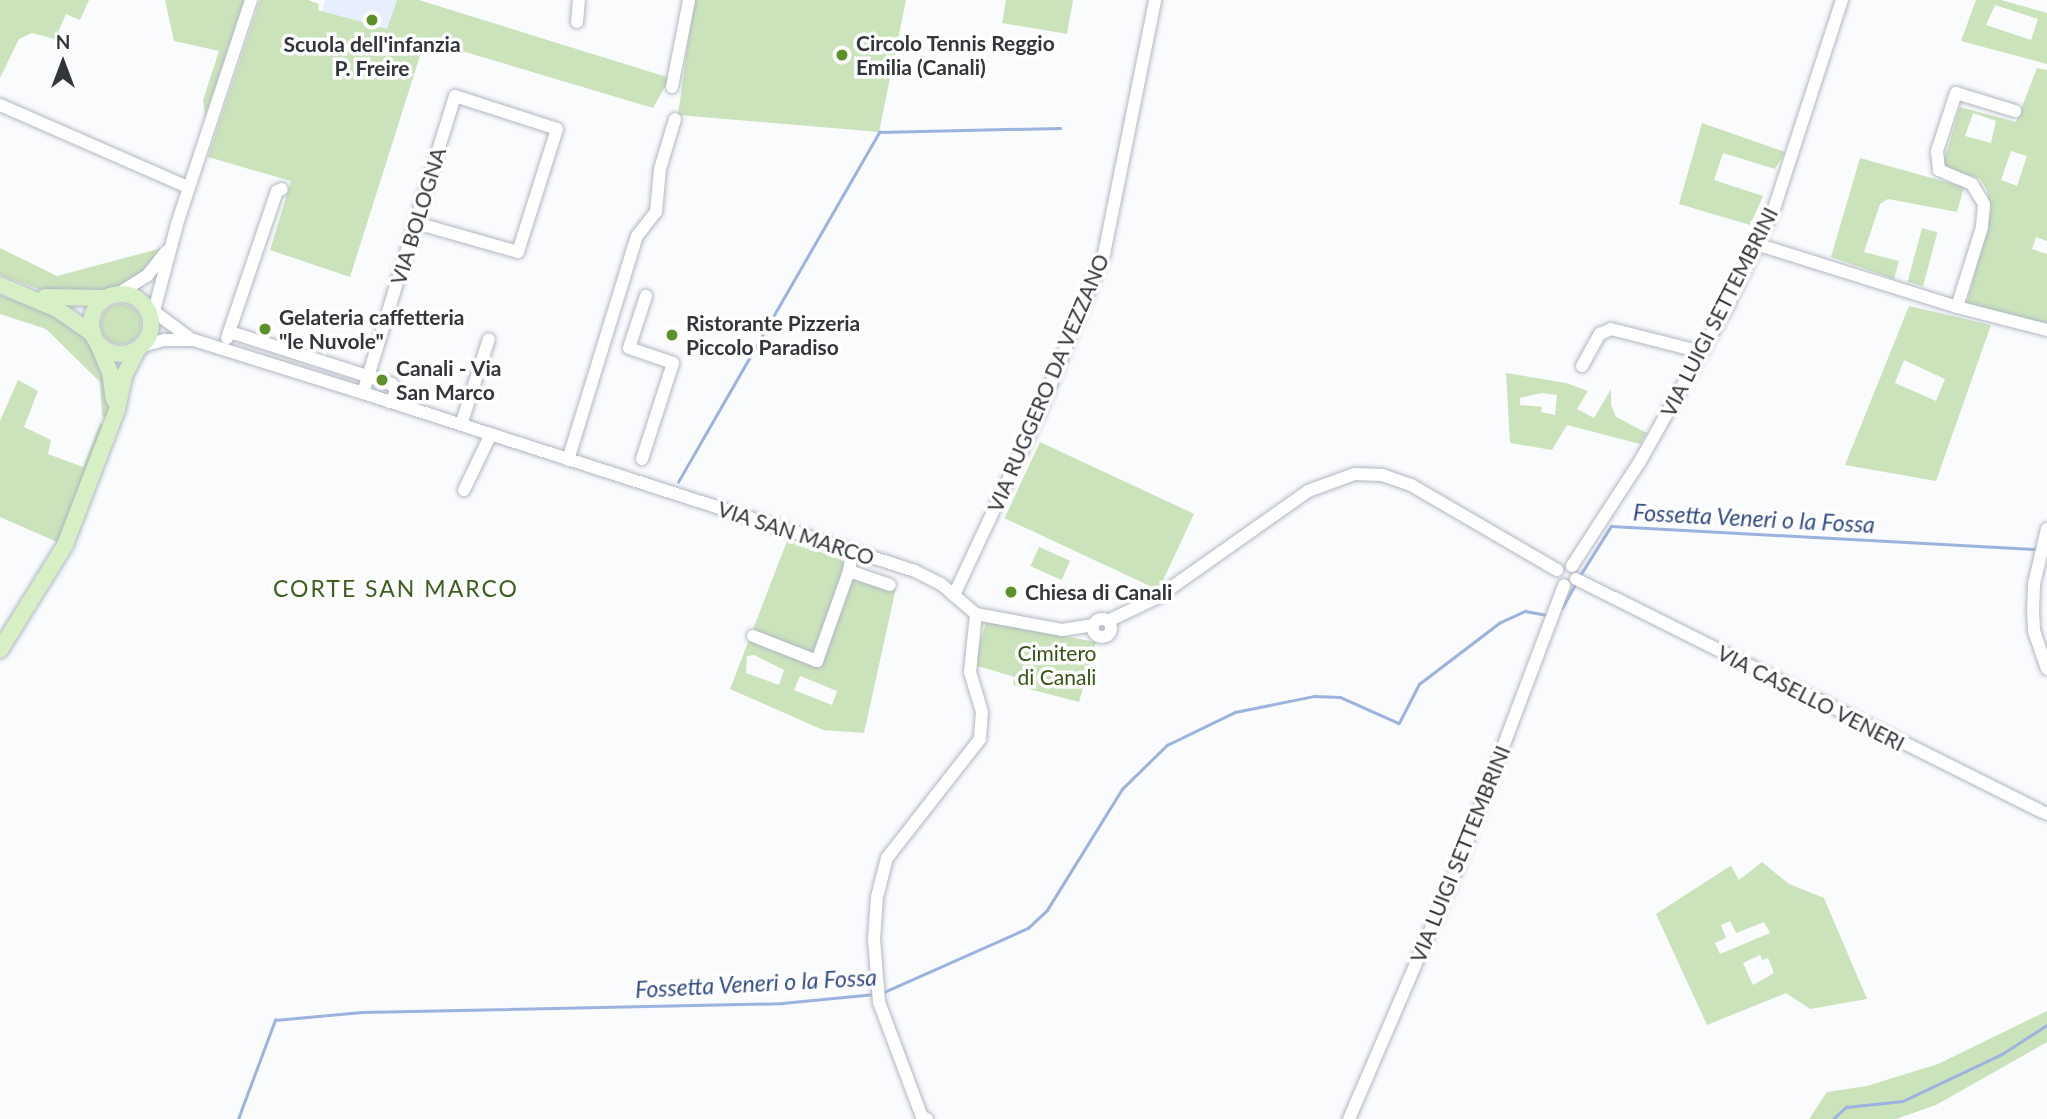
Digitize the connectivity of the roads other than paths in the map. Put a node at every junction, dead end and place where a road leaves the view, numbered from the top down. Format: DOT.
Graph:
graph roads {
  1 [pos="251,0"];
  2 [pos="579,0"];
  3 [pos="689,0"];
  4 [pos="1155,0"];
  5 [pos="1842,0"];
  6 [pos="577,22"];
  7 [pos="672,86"];
  8 [pos="0,105"];
  9 [pos="2015,111"];
  10 [pos="675,119"];
  11 [pos="188,187"];
  12 [pos="282,189"];
  13 [pos="416,223"];
  14 [pos="1756,244"];
  15 [pos="170,246"];
  16 [pos="0,285"];
  17 [pos="28,294"];
  18 [pos="646,296"];
  19 [pos="111,297"];
  20 [pos="1957,307"];
  21 [pos="150,313"];
  22 [pos="2047,330"];
  23 [pos="230,332"];
  24 [pos="95,338"];
  25 [pos="489,339"];
  26 [pos="194,341"];
  27 [pos="140,348"];
  28 [pos="224,349"];
  29 [pos="1702,352"];
  30 [pos="1581,366"];
  31 [pos="368,376"];
  32 [pos="363,393"];
  33 [pos="390,402"];
  34 [pos="114,417"];
  35 [pos="461,425"];
  36 [pos="491,434"];
  37 [pos="568,460"];
  38 [pos="635,481"];
  39 [pos="464,490"];
  40 [pos="2047,529"];
  41 [pos="852,552"];
  42 [pos="1557,570"];
  43 [pos="849,571"];
  44 [pos="1577,576"];
  45 [pos="890,585"];
  46 [pos="1563,585"];
  47 [pos="954,595"];
  48 [pos="976,614"];
  49 [pos="753,636"];
  50 [pos="0,650"];
  51 [pos="2047,668"];
  52 [pos="2047,797"];
  53 [pos="2043,813"];
  54 [pos="926,1119"];
  55 [pos="1349,1119"];
  1 -- 11 [label="street"];
  2 -- 6 [label="street"];
  3 -- 7 [label="street"];
  4 -- 47 [label="street, VIA RUGGERO DA VEZZANO"];
  5 -- 14 [label="street, VIA LUIGI SETTEMBRINI"];
  8 -- 11 [label="street"];
  9 -- 20 [label="street"];
  10 -- 37 [label="street"];
  11 -- 15 [label="street"];
  12 -- 23 [label="street"];
  13 -- 13 [label="street, VIA BOLOGNA"];
  13 -- 31 [label="street, VIA BOLOGNA"];
  14 -- 20 [label="street"];
  14 -- 29 [label="street, VIA LUIGI SETTEMBRINI"];
  15 -- 19 [label="street"];
  15 -- 21 [label="street"];
  16 -- 17 [label="main road"];
  17 -- 19 [label="main road"];
  17 -- 24 [label="main road"];
  18 -- 38 [label="street"];
  19 -- 21 [label="main road"];
  19 -- 24 [label="main road"];
  20 -- 22 [label="street"];
  21 -- 26 [label="street, VIA SAN MARCO"];
  21 -- 27 [label="main road"];
  23 -- 28 [label="street"];
  23 -- 31 [label="street"];
  24 -- 27 [label="main road"];
  24 -- 34 [label="main road"];
  25 -- 35 [label="street"];
  26 -- 27 [label="street, VIA SAN MARCO"];
  26 -- 28 [label="street, VIA SAN MARCO"];
  27 -- 34 [label="main road"];
  28 -- 32 [label="street, VIA SAN MARCO"];
  29 -- 30 [label="street"];
  29 -- 44 [label="street, VIA LUIGI SETTEMBRINI"];
  31 -- 32 [label="street, VIA BOLOGNA"];
  31 -- 33 [label="street"];
  32 -- 33 [label="street, VIA SAN MARCO"];
  33 -- 35 [label="street, VIA SAN MARCO"];
  34 -- 50 [label="main road"];
  35 -- 36 [label="street, VIA SAN MARCO"];
  36 -- 37 [label="street, VIA SAN MARCO"];
  36 -- 39 [label="street"];
  37 -- 38 [label="street, VIA SAN MARCO"];
  38 -- 41 [label="street, VIA SAN MARCO"];
  40 -- 51 [label="street"];
  41 -- 43 [label="street"];
  41 -- 47 [label="street, VIA SAN MARCO"];
  42 -- 44 [label="street"];
  42 -- 46 [label="street"];
  42 -- 48 [label="street"];
  43 -- 45 [label="street"];
  43 -- 49 [label="street"];
  44 -- 46 [label="street"];
  44 -- 53 [label="street, VIA CASELLO VENERI"];
  46 -- 55 [label="street, VIA LUIGI SETTEMBRINI"];
  47 -- 48 [label="street, VIA SAN MARCO"];
  48 -- 54 [label="street"];
  52 -- 53 [label="street"];
}
